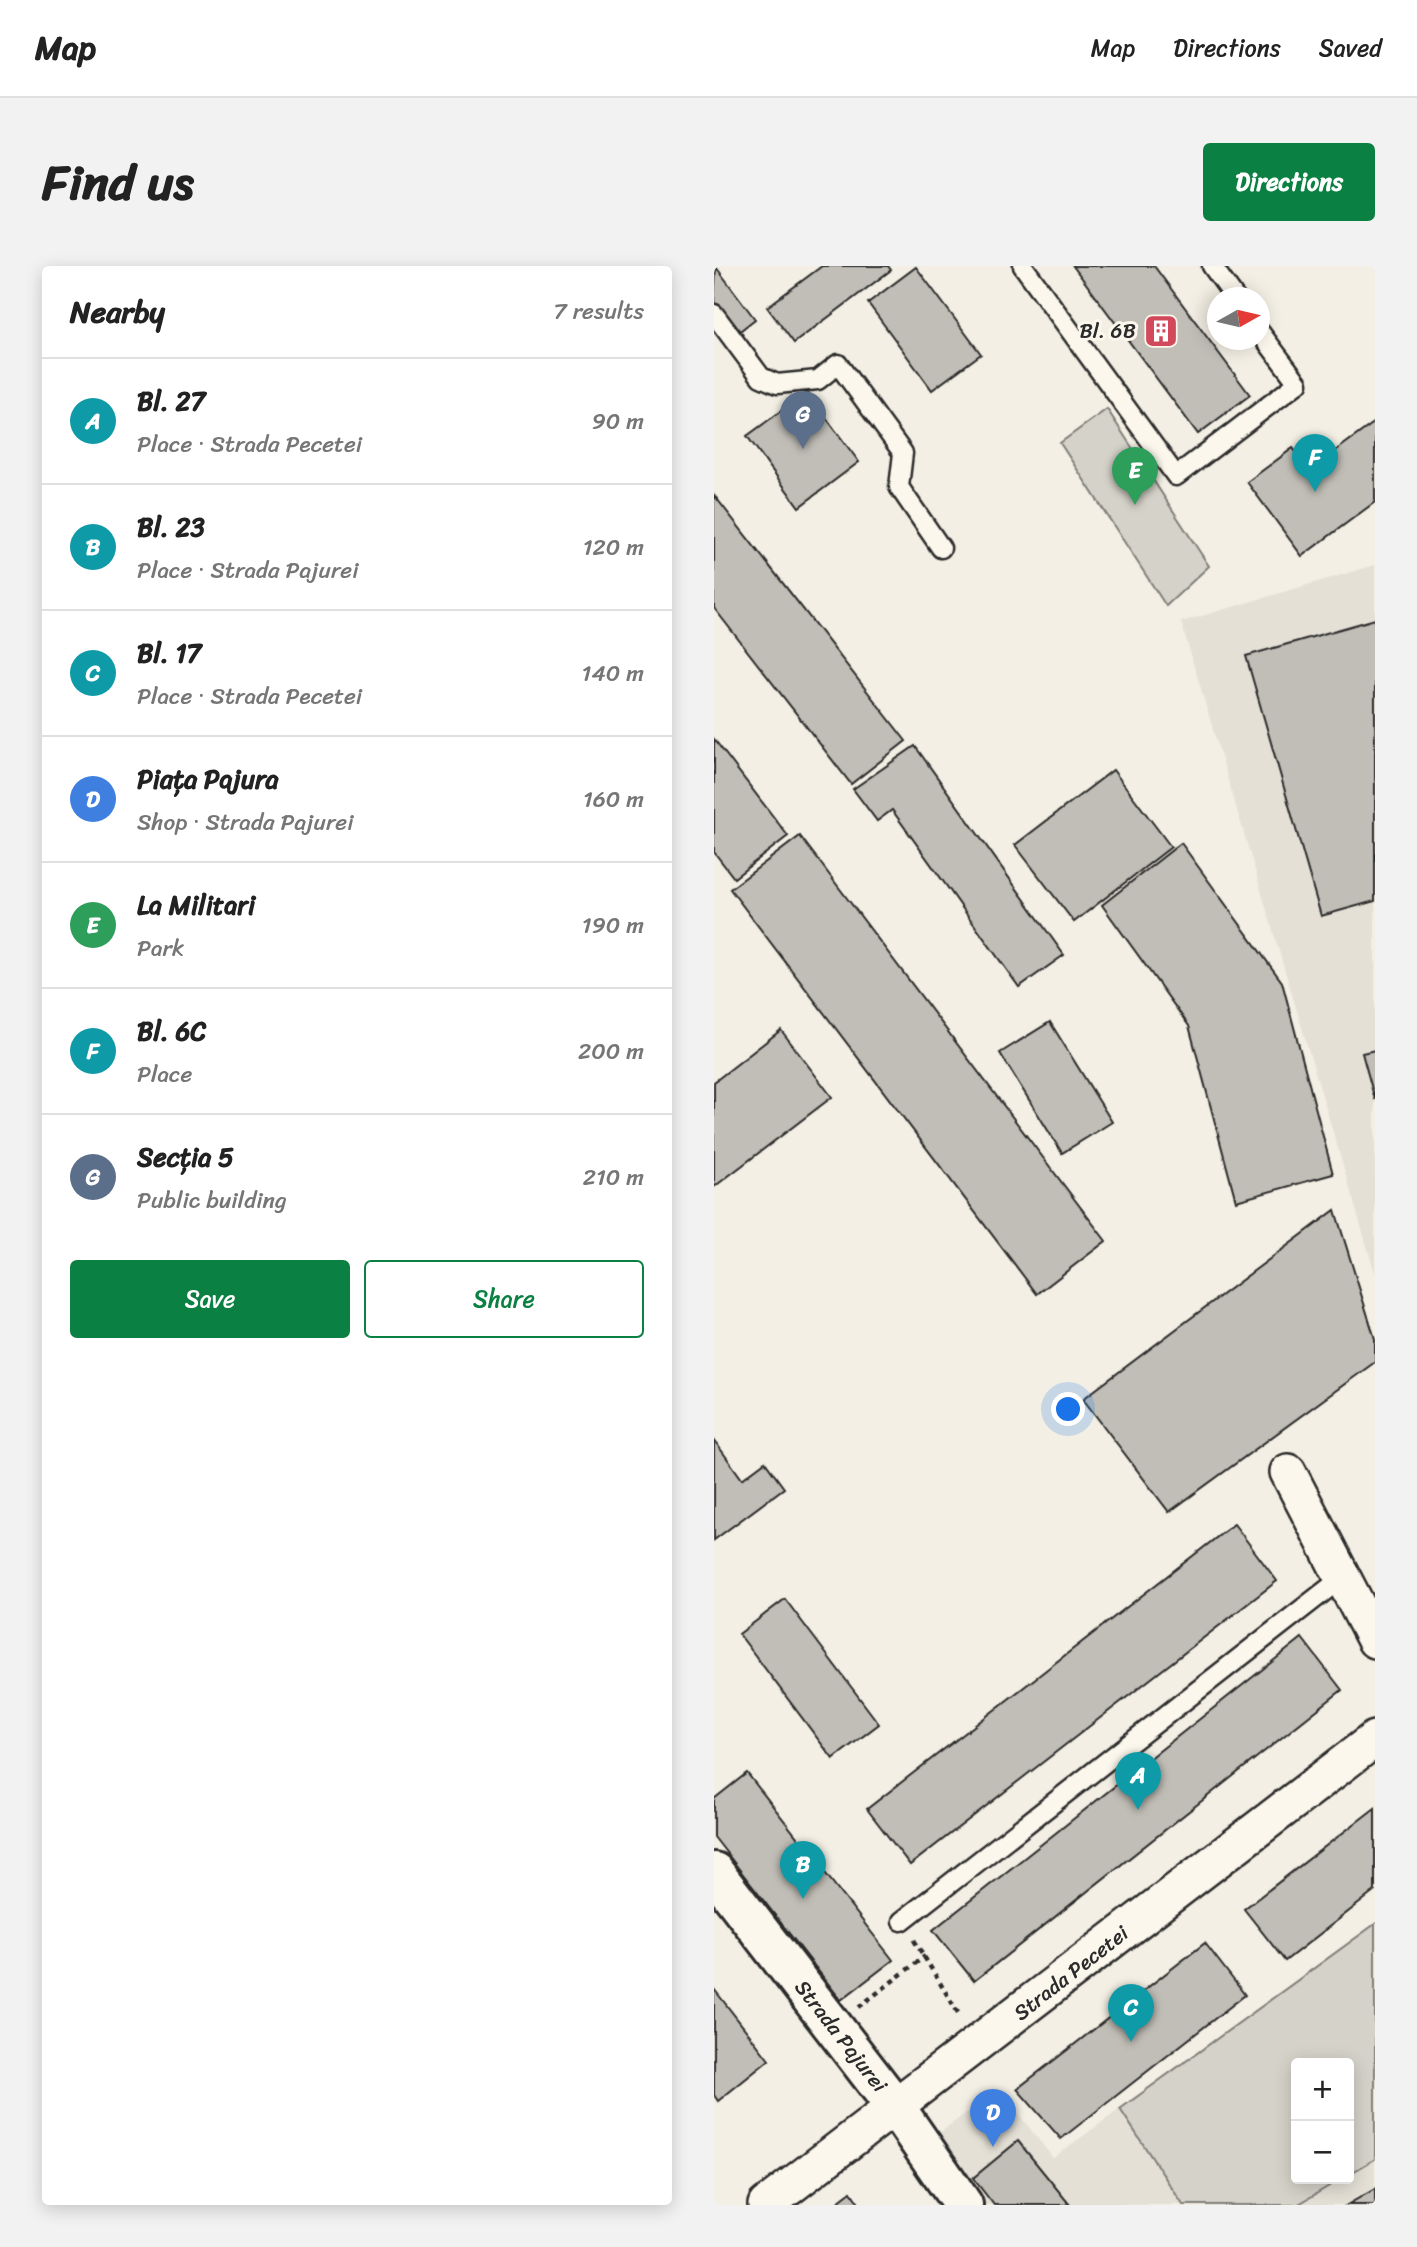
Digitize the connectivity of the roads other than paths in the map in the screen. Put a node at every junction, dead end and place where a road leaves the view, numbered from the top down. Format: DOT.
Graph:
graph roads {
  1 [pos="1023,266"];
  2 [pos="1212,266"];
  3 [pos="1227,287"];
  4 [pos="714,314"];
  5 [pos="1270,346"];
  6 [pos="941,548"];
  7 [pos="1288,1472"];
  8 [pos="1343,1577"];
  9 [pos="1375,1640"];
  10 [pos="1375,1739"];
  11 [pos="714,1872"];
  12 [pos="902,1921"];
  13 [pos="896,2108"];
  14 [pos="766,2205"];
  15 [pos="964,2205"];
  1 -- 5 [label="lane"];
  2 -- 3 [label="lane"];
  4 -- 6 [label="lane"];
  7 -- 8 [label="street"];
  8 -- 9 [label="street"];
  8 -- 12 [label="lane"];
  10 -- 13 [label="street, Strada Pecetei"];
  11 -- 13 [label="street, Strada Pajurei"];
  13 -- 14 [label="street, Strada Pecetei"];
  13 -- 15 [label="street, Strada Pajurei"];
}
